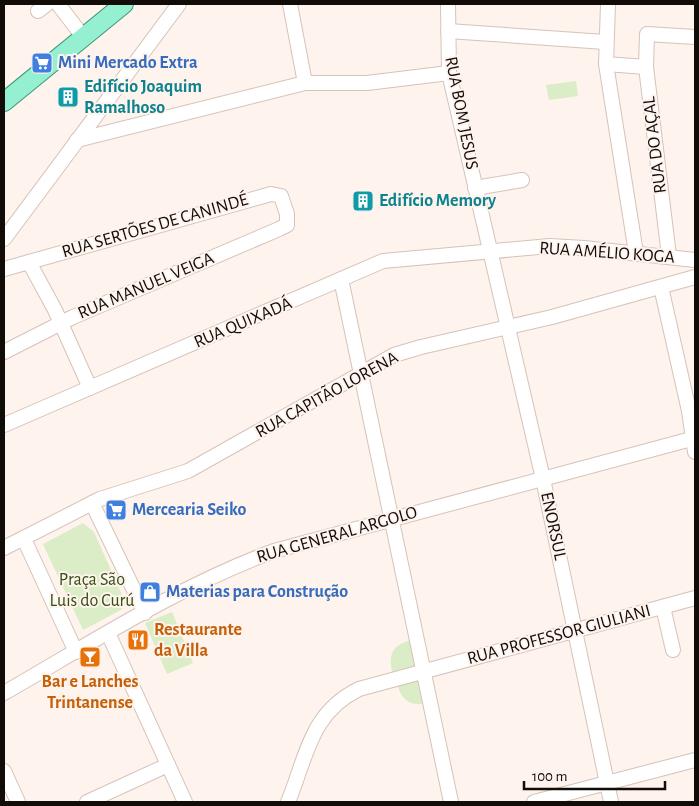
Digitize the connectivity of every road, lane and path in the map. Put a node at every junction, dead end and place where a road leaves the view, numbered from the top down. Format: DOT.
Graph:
graph roads {
  1 [pos="58,4"];
  2 [pos="124,4"];
  3 [pos="179,4"];
  4 [pos="290,4"];
  5 [pos="448,4"];
  6 [pos="608,4"];
  7 [pos="448,31"];
  8 [pos="695,37"];
  9 [pos="84,38"];
  10 [pos="606,42"];
  11 [pos="606,64"];
  12 [pos="646,66"];
  13 [pos="449,73"];
  14 [pos="304,83"];
  15 [pos="4,102"];
  16 [pos="77,140"];
  17 [pos="522,180"];
  18 [pos="475,188"];
  19 [pos="288,222"];
  20 [pos="4,238"];
  21 [pos="489,251"];
  22 [pos="636,253"];
  23 [pos="669,256"];
  24 [pos="695,260"];
  25 [pos="29,262"];
  26 [pos="4,269"];
  27 [pos="695,278"];
  28 [pos="341,279"];
  29 [pos="661,287"];
  30 [pos="61,322"];
  31 [pos="509,327"];
  32 [pos="4,352"];
  33 [pos="361,373"];
  34 [pos="90,388"];
  35 [pos="4,426"];
  36 [pos="694,443"];
  37 [pos="543,479"];
  38 [pos="92,503"];
  39 [pos="392,519"];
  40 [pos="24,538"];
  41 [pos="4,548"];
  42 [pos="695,598"];
  43 [pos="663,607"];
  44 [pos="145,613"];
  45 [pos="575,631"];
  46 [pos="108,633"];
  47 [pos="673,650"];
  48 [pos="76,652"];
  49 [pos="424,672"];
  50 [pos="4,693"];
  51 [pos="695,760"];
  52 [pos="168,765"];
  53 [pos="4,771"];
  54 [pos="606,783"];
  55 [pos="18,802"];
  56 [pos="86,802"];
  57 [pos="185,802"];
  58 [pos="288,802"];
  59 [pos="451,802"];
  60 [pos="534,802"];
  61 [pos="610,802"];
  1 -- 9 [label="street"];
  2 -- 9 [label="main road"];
  3 -- 16 [label="street"];
  4 -- 14 [label="street"];
  5 -- 7 [label="street, RUA BOM JESUS"];
  6 -- 10 [label="street"];
  7 -- 10 [label="street"];
  7 -- 13 [label="street, RUA BOM JESUS"];
  8 -- 12 [label="street, RUA DO AÇAL"];
  9 -- 15 [label="main road"];
  10 -- 11 [label="street"];
  11 -- 12 [label="street"];
  11 -- 22 [label="street"];
  12 -- 23 [label="street, RUA DO AÇAL"];
  13 -- 14 [label="street"];
  13 -- 18 [label="street, RUA BOM JESUS"];
  14 -- 16 [label="street"];
  16 -- 20 [label="street"];
  17 -- 18 [label="street"];
  18 -- 21 [label="street, RUA BOM JESUS"];
  19 -- 25 [label="street, RUA SERTÕES DE CANINDÉ"];
  19 -- 30 [label="street, RUA MANUEL VEIGA"];
  21 -- 22 [label="street, RUA AMÉLIO KOGA"];
  21 -- 28 [label="street, RUA QUIXADÁ"];
  21 -- 31 [label="street, ENORSUL"];
  22 -- 23 [label="street, RUA AMÉLIO KOGA"];
  23 -- 24 [label="street, RUA AMÉLIO KOGA"];
  25 -- 26 [label="street, RUA SERTÕES DE CANINDÉ"];
  25 -- 30 [label="street"];
  27 -- 29 [label="street, RUA CAPITÃO LORENA"];
  28 -- 33 [label="street"];
  28 -- 34 [label="street, RUA QUIXADÁ"];
  29 -- 31 [label="street, RUA CAPITÃO LORENA"];
  29 -- 36 [label="street"];
  30 -- 32 [label="street, RUA MANUEL VEIGA"];
  30 -- 34 [label="street"];
  31 -- 33 [label="street, RUA CAPITÃO LORENA"];
  31 -- 37 [label="street, ENORSUL"];
  33 -- 38 [label="street, RUA CAPITÃO LORENA"];
  33 -- 39 [label="street"];
  34 -- 35 [label="street, RUA QUIXADÁ"];
  36 -- 37 [label="street, RUA GENERAL ARGOLO"];
  37 -- 39 [label="street, RUA GENERAL ARGOLO"];
  37 -- 45 [label="street, ENORSUL"];
  38 -- 40 [label="street, RUA CAPITÃO LORENA"];
  38 -- 44 [label="street"];
  39 -- 44 [label="street, RUA GENERAL ARGOLO"];
  39 -- 49 [label="street"];
  40 -- 41 [label="street, RUA CAPITÃO LORENA"];
  40 -- 48 [label="street"];
  42 -- 43 [label="street, RUA PROFESSOR GIULIANI"];
  43 -- 45 [label="street, RUA PROFESSOR GIULIANI"];
  43 -- 47 [label="street"];
  44 -- 46 [label="street, RUA GENERAL ARGOLO"];
  45 -- 49 [label="street, RUA PROFESSOR GIULIANI"];
  45 -- 54 [label="street, ENORSUL"];
  46 -- 48 [label="street, RUA GENERAL ARGOLO"];
  46 -- 52 [label="street"];
  48 -- 50 [label="street, RUA GENERAL ARGOLO"];
  49 -- 58 [label="street, RUA PROFESSOR GIULIANI"];
  49 -- 59 [label="street"];
  51 -- 54 [label="street"];
  52 -- 56 [label="street"];
  52 -- 57 [label="street"];
  53 -- 55 [label="street"];
  54 -- 60 [label="street"];
  54 -- 61 [label="street, ENORSUL"];
}
